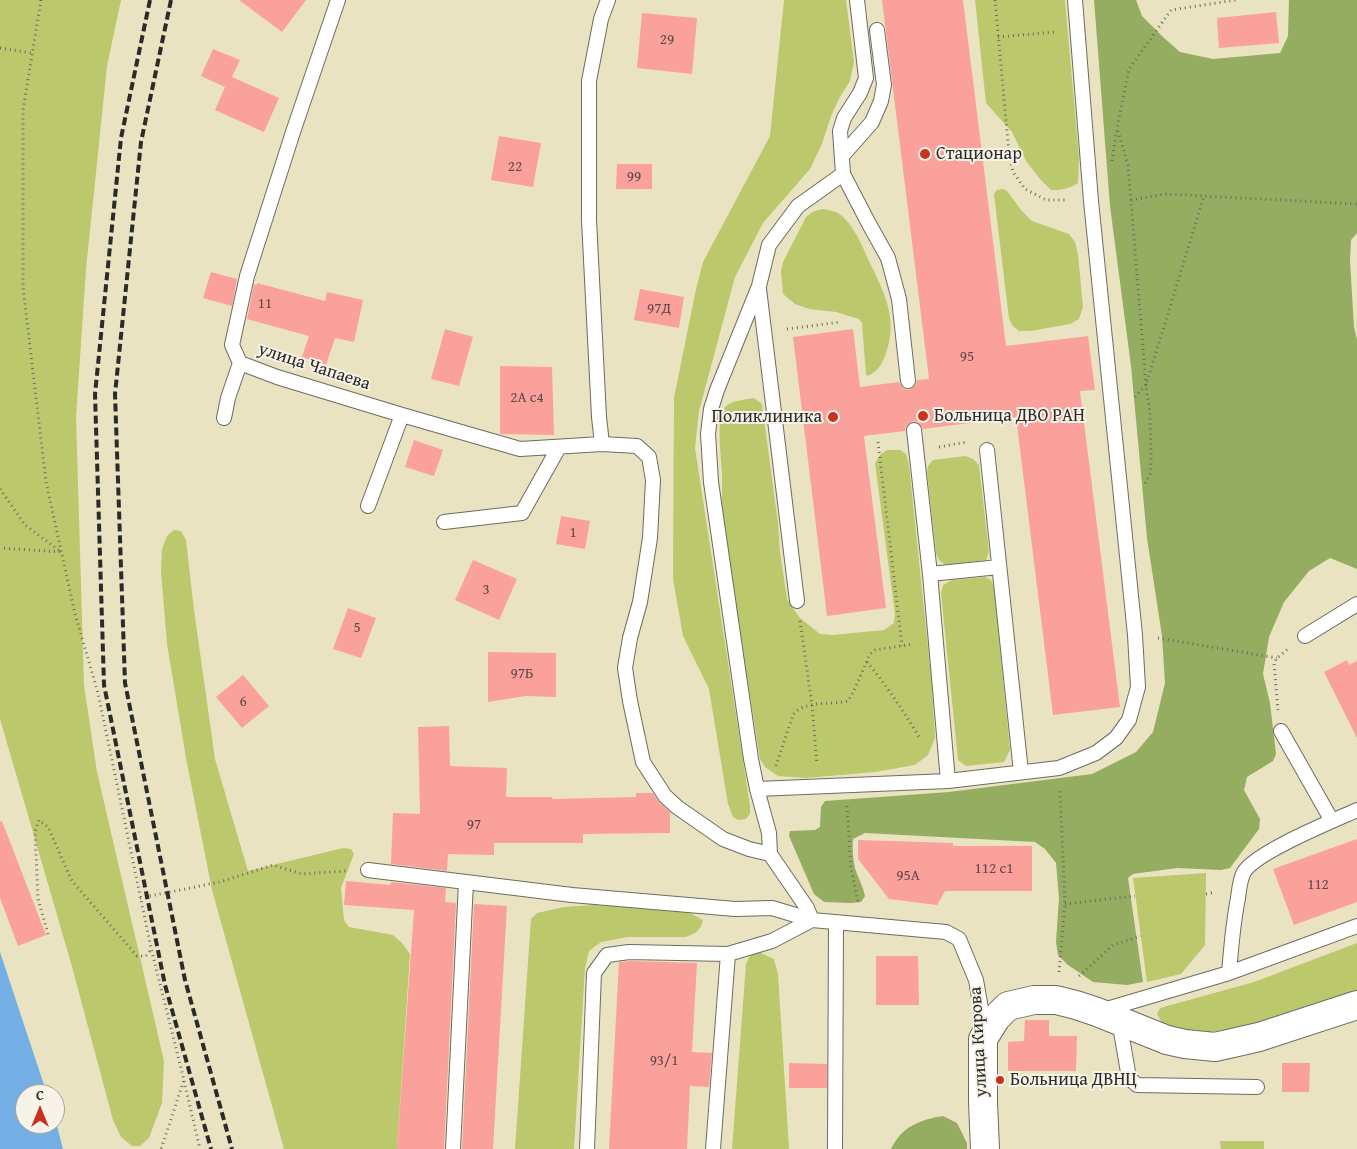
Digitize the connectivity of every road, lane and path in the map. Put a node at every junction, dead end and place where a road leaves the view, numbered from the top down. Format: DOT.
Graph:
graph roads {
  1 [pos="41,0"];
  2 [pos="338,0"];
  3 [pos="608,0"];
  4 [pos="857,0"];
  5 [pos="995,0"];
  6 [pos="1075,0"];
  7 [pos="1236,0"];
  8 [pos="877,30"];
  9 [pos="1077,30"];
  10 [pos="998,37"];
  11 [pos="0,48"];
  12 [pos="32,53"];
  13 [pos="1118,128"];
  14 [pos="842,156"];
  15 [pos="1112,162"];
  16 [pos="843,174"];
  17 [pos="1204,196"];
  18 [pos="1131,200"];
  19 [pos="1091,201"];
  20 [pos="1357,204"];
  21 [pos="759,286"];
  22 [pos="841,322"];
  23 [pos="764,332"];
  24 [pos="240,363"];
  25 [pos="908,381"];
  26 [pos="1146,385"];
  27 [pos="402,415"];
  28 [pos="224,418"];
  29 [pos="914,430"];
  30 [pos="878,442"];
  31 [pos="602,444"];
  32 [pos="560,447"];
  33 [pos="987,450"];
  34 [pos="916,451"];
  35 [pos="0,489"];
  36 [pos="368,506"];
  37 [pos="1122,511"];
  38 [pos="444,522"];
  39 [pos="0,548"];
  40 [pos="61,552"];
  41 [pos="999,567"];
  42 [pos="930,574"];
  43 [pos="797,601"];
  44 [pos="1357,604"];
  45 [pos="1305,636"];
  46 [pos="1180,642"];
  47 [pos="907,644"];
  48 [pos="902,646"];
  49 [pos="1276,658"];
  50 [pos="867,662"];
  51 [pos="812,705"];
  52 [pos="1281,731"];
  53 [pos="1059,768"];
  54 [pos="1021,772"];
  55 [pos="948,780"];
  56 [pos="845,785"];
  57 [pos="820,786"];
  58 [pos="762,788"];
  59 [pos="1357,810"];
  60 [pos="1332,822"];
  61 [pos="770,854"];
  62 [pos="368,870"];
  63 [pos="466,882"];
  64 [pos="1135,896"];
  65 [pos="140,898"];
  66 [pos="1066,904"];
  67 [pos="812,920"];
  68 [pos="836,923"];
  69 [pos="863,924"];
  70 [pos="1357,926"];
  71 [pos="48,934"];
  72 [pos="1141,936"];
  73 [pos="151,948"];
  74 [pos="728,954"];
  75 [pos="1229,973"];
  76 [pos="1056,1000"];
  77 [pos="1357,1006"];
  78 [pos="1108,1016"];
  79 [pos="983,1039"];
  80 [pos="184,1080"];
  81 [pos="1257,1087"];
  82 [pos="161,1149"];
  83 [pos="200,1149"];
  84 [pos="453,1149"];
  85 [pos="587,1149"];
  86 [pos="713,1149"];
  87 [pos="835,1149"];
  88 [pos="985,1149"];
  1 -- 12 [label="path"];
  2 -- 24 [label="lane, улица Чапаева"];
  3 -- 31 [label="lane"];
  4 -- 14 [label="lane"];
  5 -- 10 [label="path"];
  6 -- 9 [label="lane"];
  7 -- 13 [label="path"];
  8 -- 14 [label="lane"];
  9 -- 10 [label="path"];
  9 -- 19 [label="lane"];
  10 -- 19 [label="path"];
  11 -- 12 [label="path"];
  12 -- 40 [label="path"];
  13 -- 15 [label="path"];
  13 -- 18 [label="path"];
  14 -- 16 [label="lane"];
  16 -- 21 [label="lane"];
  16 -- 25 [label="lane"];
  17 -- 18 [label="path"];
  17 -- 20 [label="path"];
  17 -- 26 [label="path"];
  18 -- 26 [label="path"];
  19 -- 37 [label="lane"];
  21 -- 23 [label="lane"];
  21 -- 58 [label="lane"];
  22 -- 23 [label="path"];
  23 -- 43 [label="lane"];
  24 -- 27 [label="lane, улица Чапаева"];
  24 -- 28 [label="lane"];
  26 -- 37 [label="path"];
  27 -- 32 [label="lane, улица Чапаева"];
  27 -- 36 [label="lane"];
  29 -- 34 [label="lane"];
  30 -- 48 [label="path"];
  31 -- 32 [label="lane, улица Чапаева"];
  31 -- 61 [label="lane, улица Чапаева"];
  32 -- 38 [label="lane"];
  33 -- 34 [label="path"];
  33 -- 41 [label="lane"];
  34 -- 42 [label="lane"];
  35 -- 40 [label="path"];
  37 -- 53 [label="lane"];
  39 -- 40 [label="path"];
  40 -- 65 [label="path"];
  41 -- 42 [label="lane"];
  41 -- 54 [label="lane"];
  42 -- 55 [label="lane"];
  43 -- 51 [label="path"];
  44 -- 45 [label="lane"];
  45 -- 49 [label="path"];
  46 -- 49 [label="path"];
  47 -- 48 [label="path"];
  48 -- 50 [label="path"];
  49 -- 52 [label="path"];
  50 -- 51 [label="path"];
  50 -- 55 [label="path"];
  51 -- 57 [label="path"];
  51 -- 58 [label="path"];
  52 -- 60 [label="lane"];
  53 -- 54 [label="lane"];
  53 -- 66 [label="path"];
  54 -- 55 [label="lane"];
  55 -- 56 [label="lane"];
  56 -- 57 [label="lane"];
  56 -- 69 [label="path"];
  57 -- 58 [label="lane"];
  58 -- 61 [label="lane"];
  59 -- 60 [label="lane"];
  60 -- 75 [label="lane"];
  61 -- 67 [label="lane"];
  62 -- 63 [label="lane, улица Кирова"];
  62 -- 65 [label="path"];
  63 -- 67 [label="lane, улица Кирова"];
  63 -- 84 [label="lane"];
  64 -- 66 [label="path"];
  65 -- 73 [label="path"];
  66 -- 76 [label="path"];
  67 -- 68 [label="lane, улица Кирова"];
  67 -- 74 [label="lane"];
  68 -- 69 [label="lane, улица Кирова"];
  68 -- 87 [label="lane"];
  69 -- 79 [label="lane, улица Кирова"];
  70 -- 75 [label="lane"];
  71 -- 73 [label="path"];
  72 -- 76 [label="path"];
  73 -- 80 [label="path"];
  74 -- 85 [label="lane"];
  74 -- 86 [label="lane"];
  75 -- 78 [label="lane"];
  76 -- 78 [label="street"];
  76 -- 79 [label="street"];
  77 -- 78 [label="street"];
  78 -- 81 [label="lane"];
  79 -- 88 [label="street, улица Кирова"];
  80 -- 82 [label="path"];
  80 -- 83 [label="path"];
}
